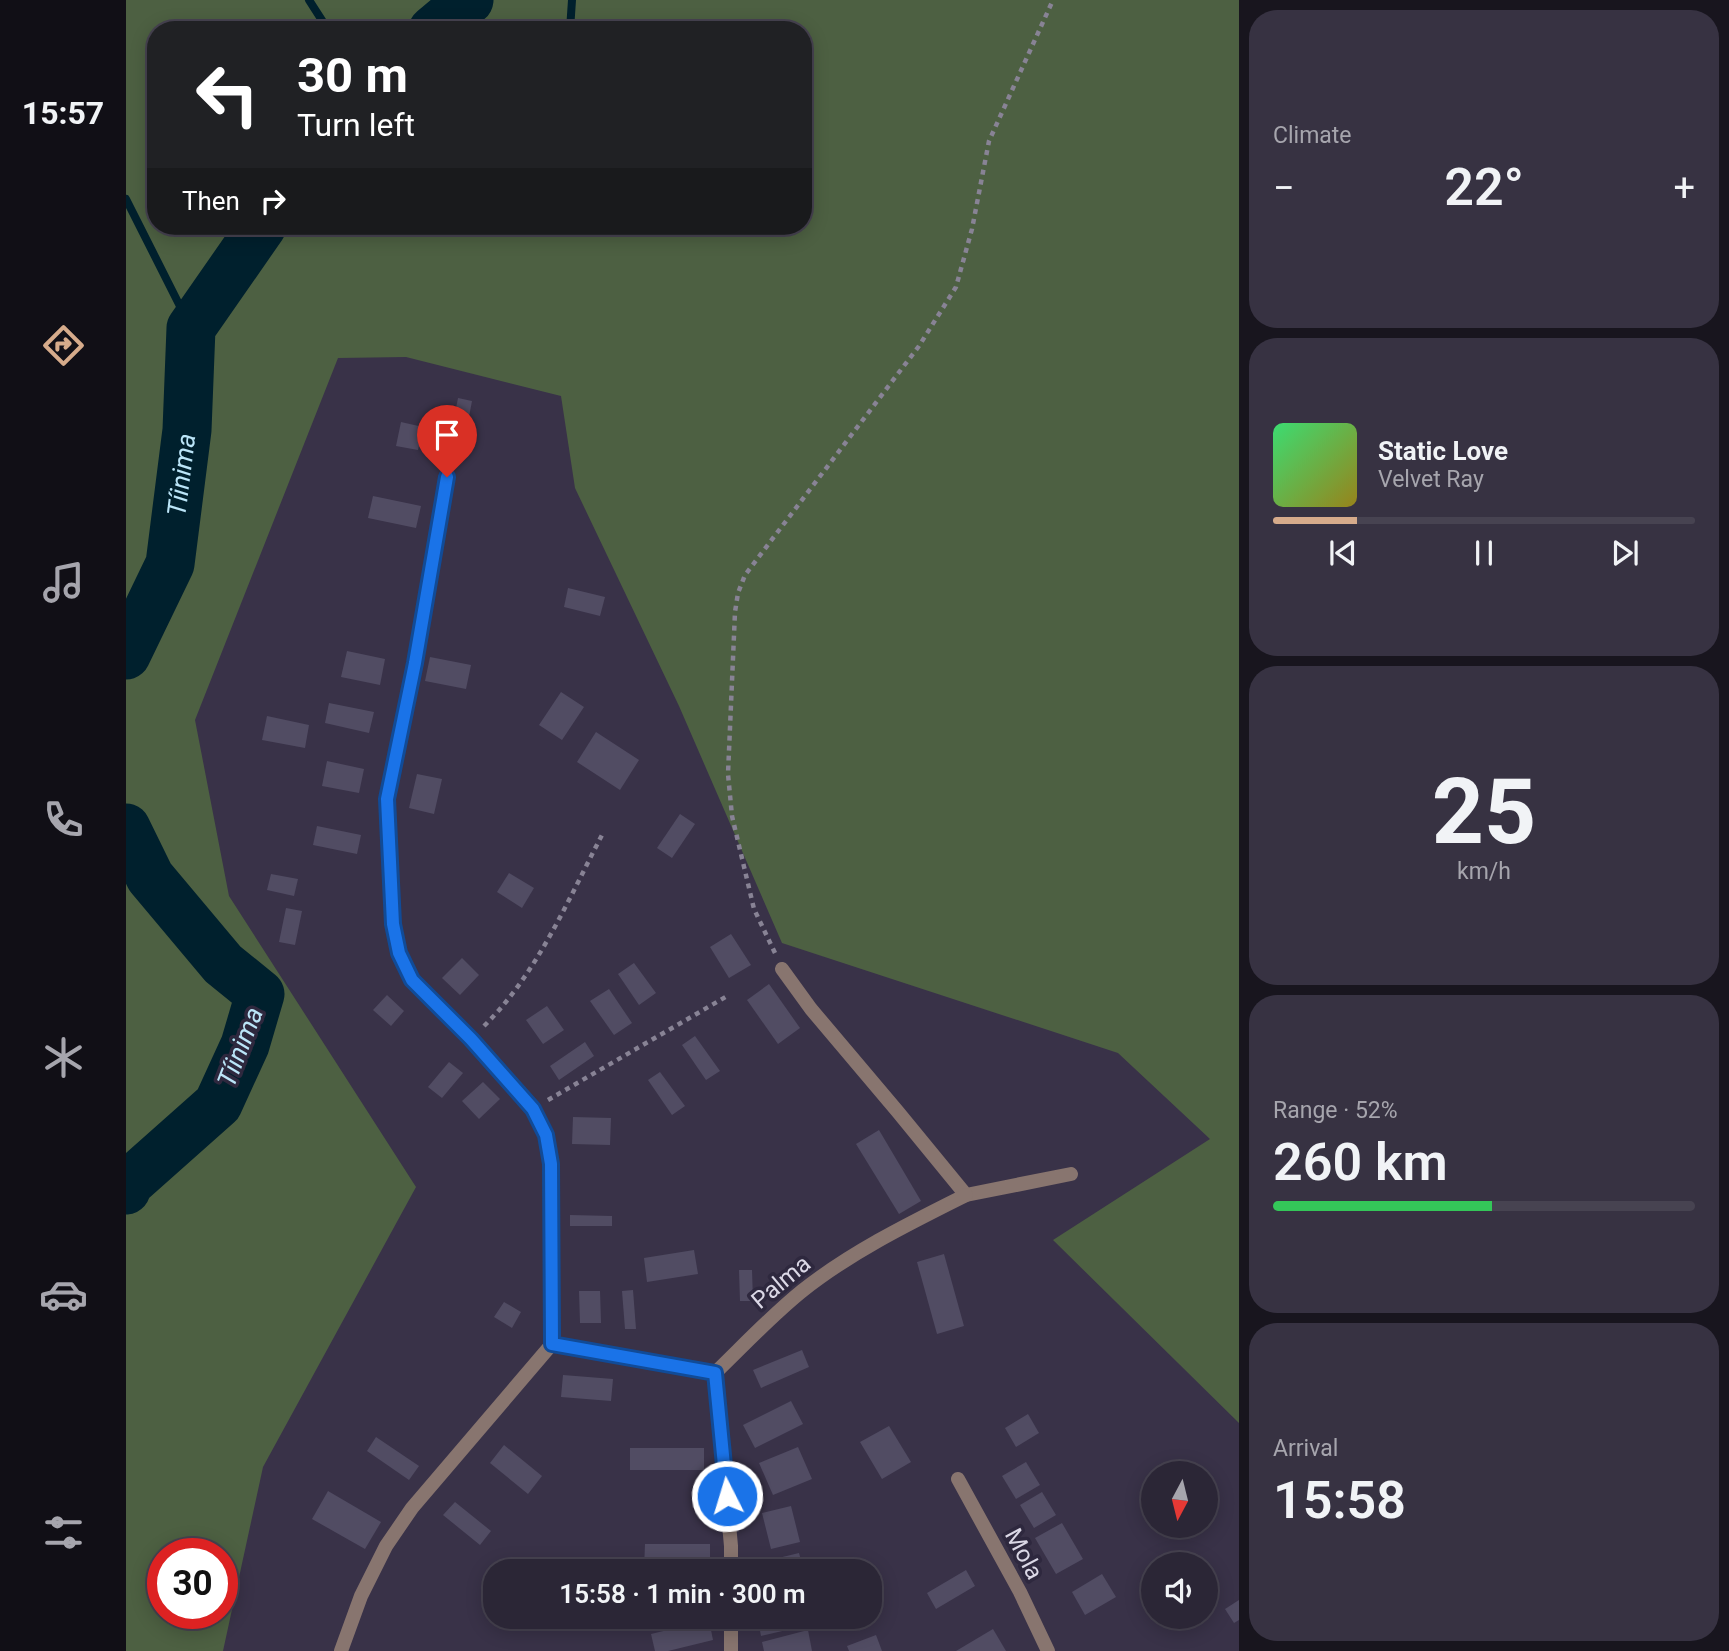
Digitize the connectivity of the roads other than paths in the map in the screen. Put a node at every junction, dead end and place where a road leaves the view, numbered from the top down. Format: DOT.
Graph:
graph roads {
  1 [pos="447,477"];
  2 [pos="782,969"];
  3 [pos="1071,1174"];
  4 [pos="965,1195"];
  5 [pos="552,1344"];
  6 [pos="715,1373"];
  7 [pos="958,1479"];
  8 [pos="731,1559"];
  9 [pos="731,1629"];
  10 [pos="341,1651"];
  11 [pos="731,1651"];
  12 [pos="1048,1651"];
  1 -- 5 [label="street"];
  2 -- 4 [label="street"];
  3 -- 4 [label="street, Palma"];
  4 -- 6 [label="street, Palma"];
  5 -- 6 [label="street"];
  5 -- 10 [label="street"];
  6 -- 8 [label="street"];
  7 -- 12 [label="street, Mola"];
  9 -- 11 [label="street"];
}
